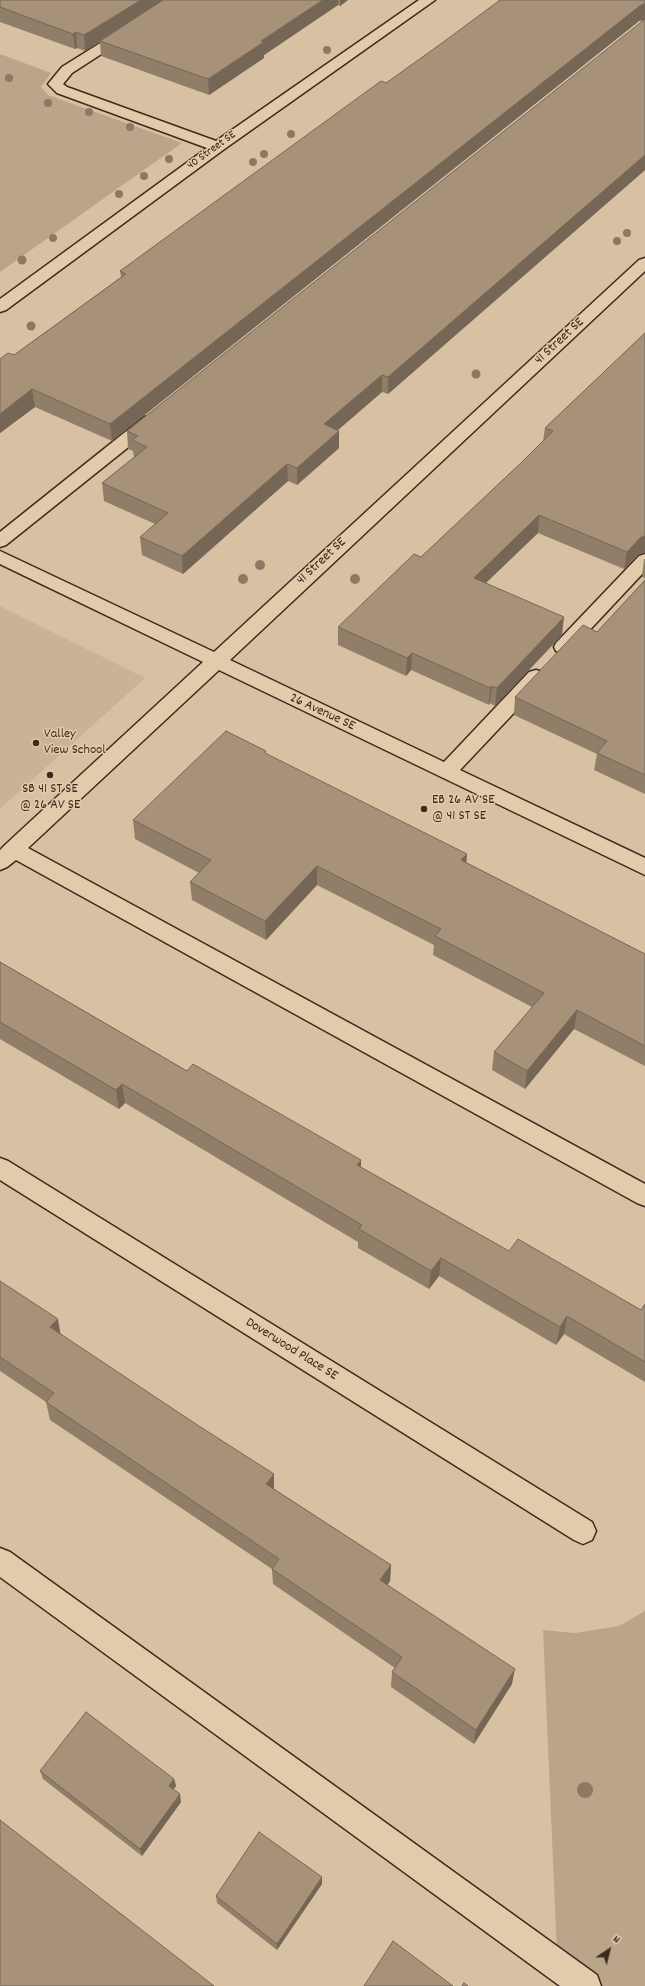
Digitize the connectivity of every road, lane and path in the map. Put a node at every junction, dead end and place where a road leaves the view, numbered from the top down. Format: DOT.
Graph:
graph roads {
  1 [pos="178,0"];
  2 [pos="428,0"];
  3 [pos="218,147"];
  4 [pos="645,263"];
  5 [pos="0,307"];
  6 [pos="161,412"];
  7 [pos="0,541"];
  8 [pos="0,558"];
  9 [pos="645,560"];
  10 [pos="215,662"];
  11 [pos="446,772"];
  12 [pos="7,855"];
  13 [pos="645,867"];
  14 [pos="0,1168"];
  15 [pos="645,1196"];
  16 [pos="583,1531"];
  17 [pos="0,1561"];
  18 [pos="586,1986"];
  1 -- 3 [label="street"];
  2 -- 3 [label="street, 40 Street SE"];
  3 -- 5 [label="street, 40 Street SE"];
  4 -- 10 [label="street, 41 Street SE"];
  6 -- 7 [label="street"];
  8 -- 10 [label="street, 26 Avenue SE"];
  9 -- 11 [label="street"];
  10 -- 11 [label="street, 26 Avenue SE"];
  10 -- 12 [label="street, 41 Street SE"];
  11 -- 13 [label="street, 26 Avenue SE"];
  12 -- 15 [label="street"];
  14 -- 16 [label="street, Doverwood Place SE"];
  17 -- 18 [label="street"];
}
